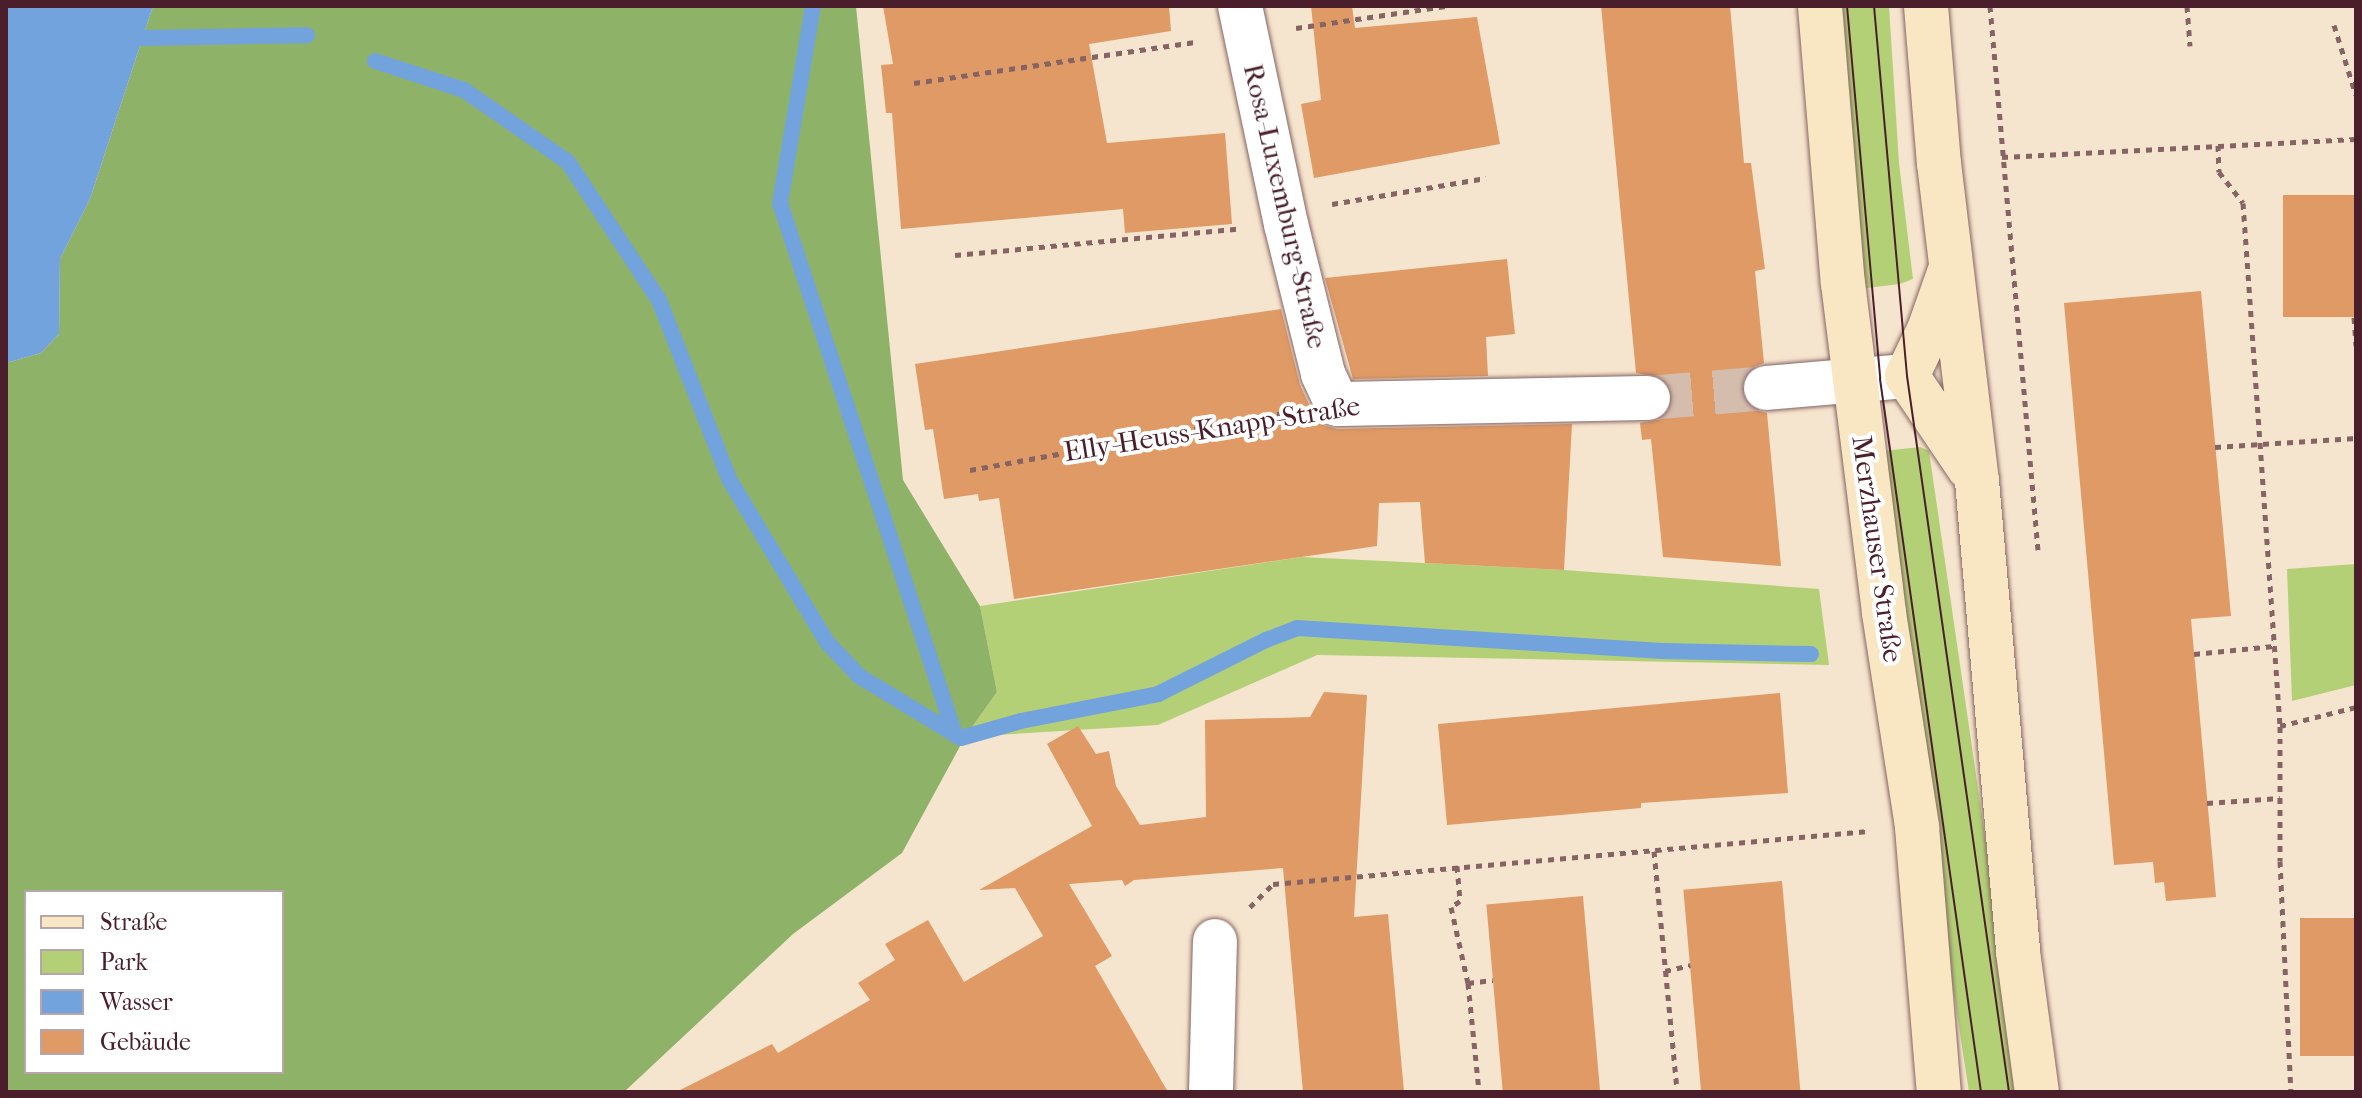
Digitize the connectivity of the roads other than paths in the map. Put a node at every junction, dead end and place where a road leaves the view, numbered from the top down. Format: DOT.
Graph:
graph roads {
  1 [pos="1820,6"];
  2 [pos="1926,6"];
  3 [pos="1243,20"];
  4 [pos="1952,265"];
  5 [pos="1907,376"];
  6 [pos="1855,381"];
  7 [pos="1766,388"];
  8 [pos="1648,398"];
  9 [pos="1337,404"];
  10 [pos="1977,481"];
  11 [pos="1215,941"];
  12 [pos="1211,1092"];
  13 [pos="1939,1092"];
  14 [pos="2037,1092"];
  1 -- 6 [label="main road, Merzhauser Straße"];
  2 -- 4 [label="main road"];
  3 -- 9 [label="street, Rosa-Luxemburg-Straße"];
  4 -- 5 [label="main road"];
  4 -- 10 [label="main road"];
  5 -- 6 [label="street"];
  5 -- 10 [label="main road"];
  6 -- 7 [label="street"];
  6 -- 13 [label="main road, Merzhauser Straße"];
  8 -- 9 [label="street, Elly-Heuss-Knapp-Straße"];
  10 -- 14 [label="main road"];
  11 -- 12 [label="street"];
}
